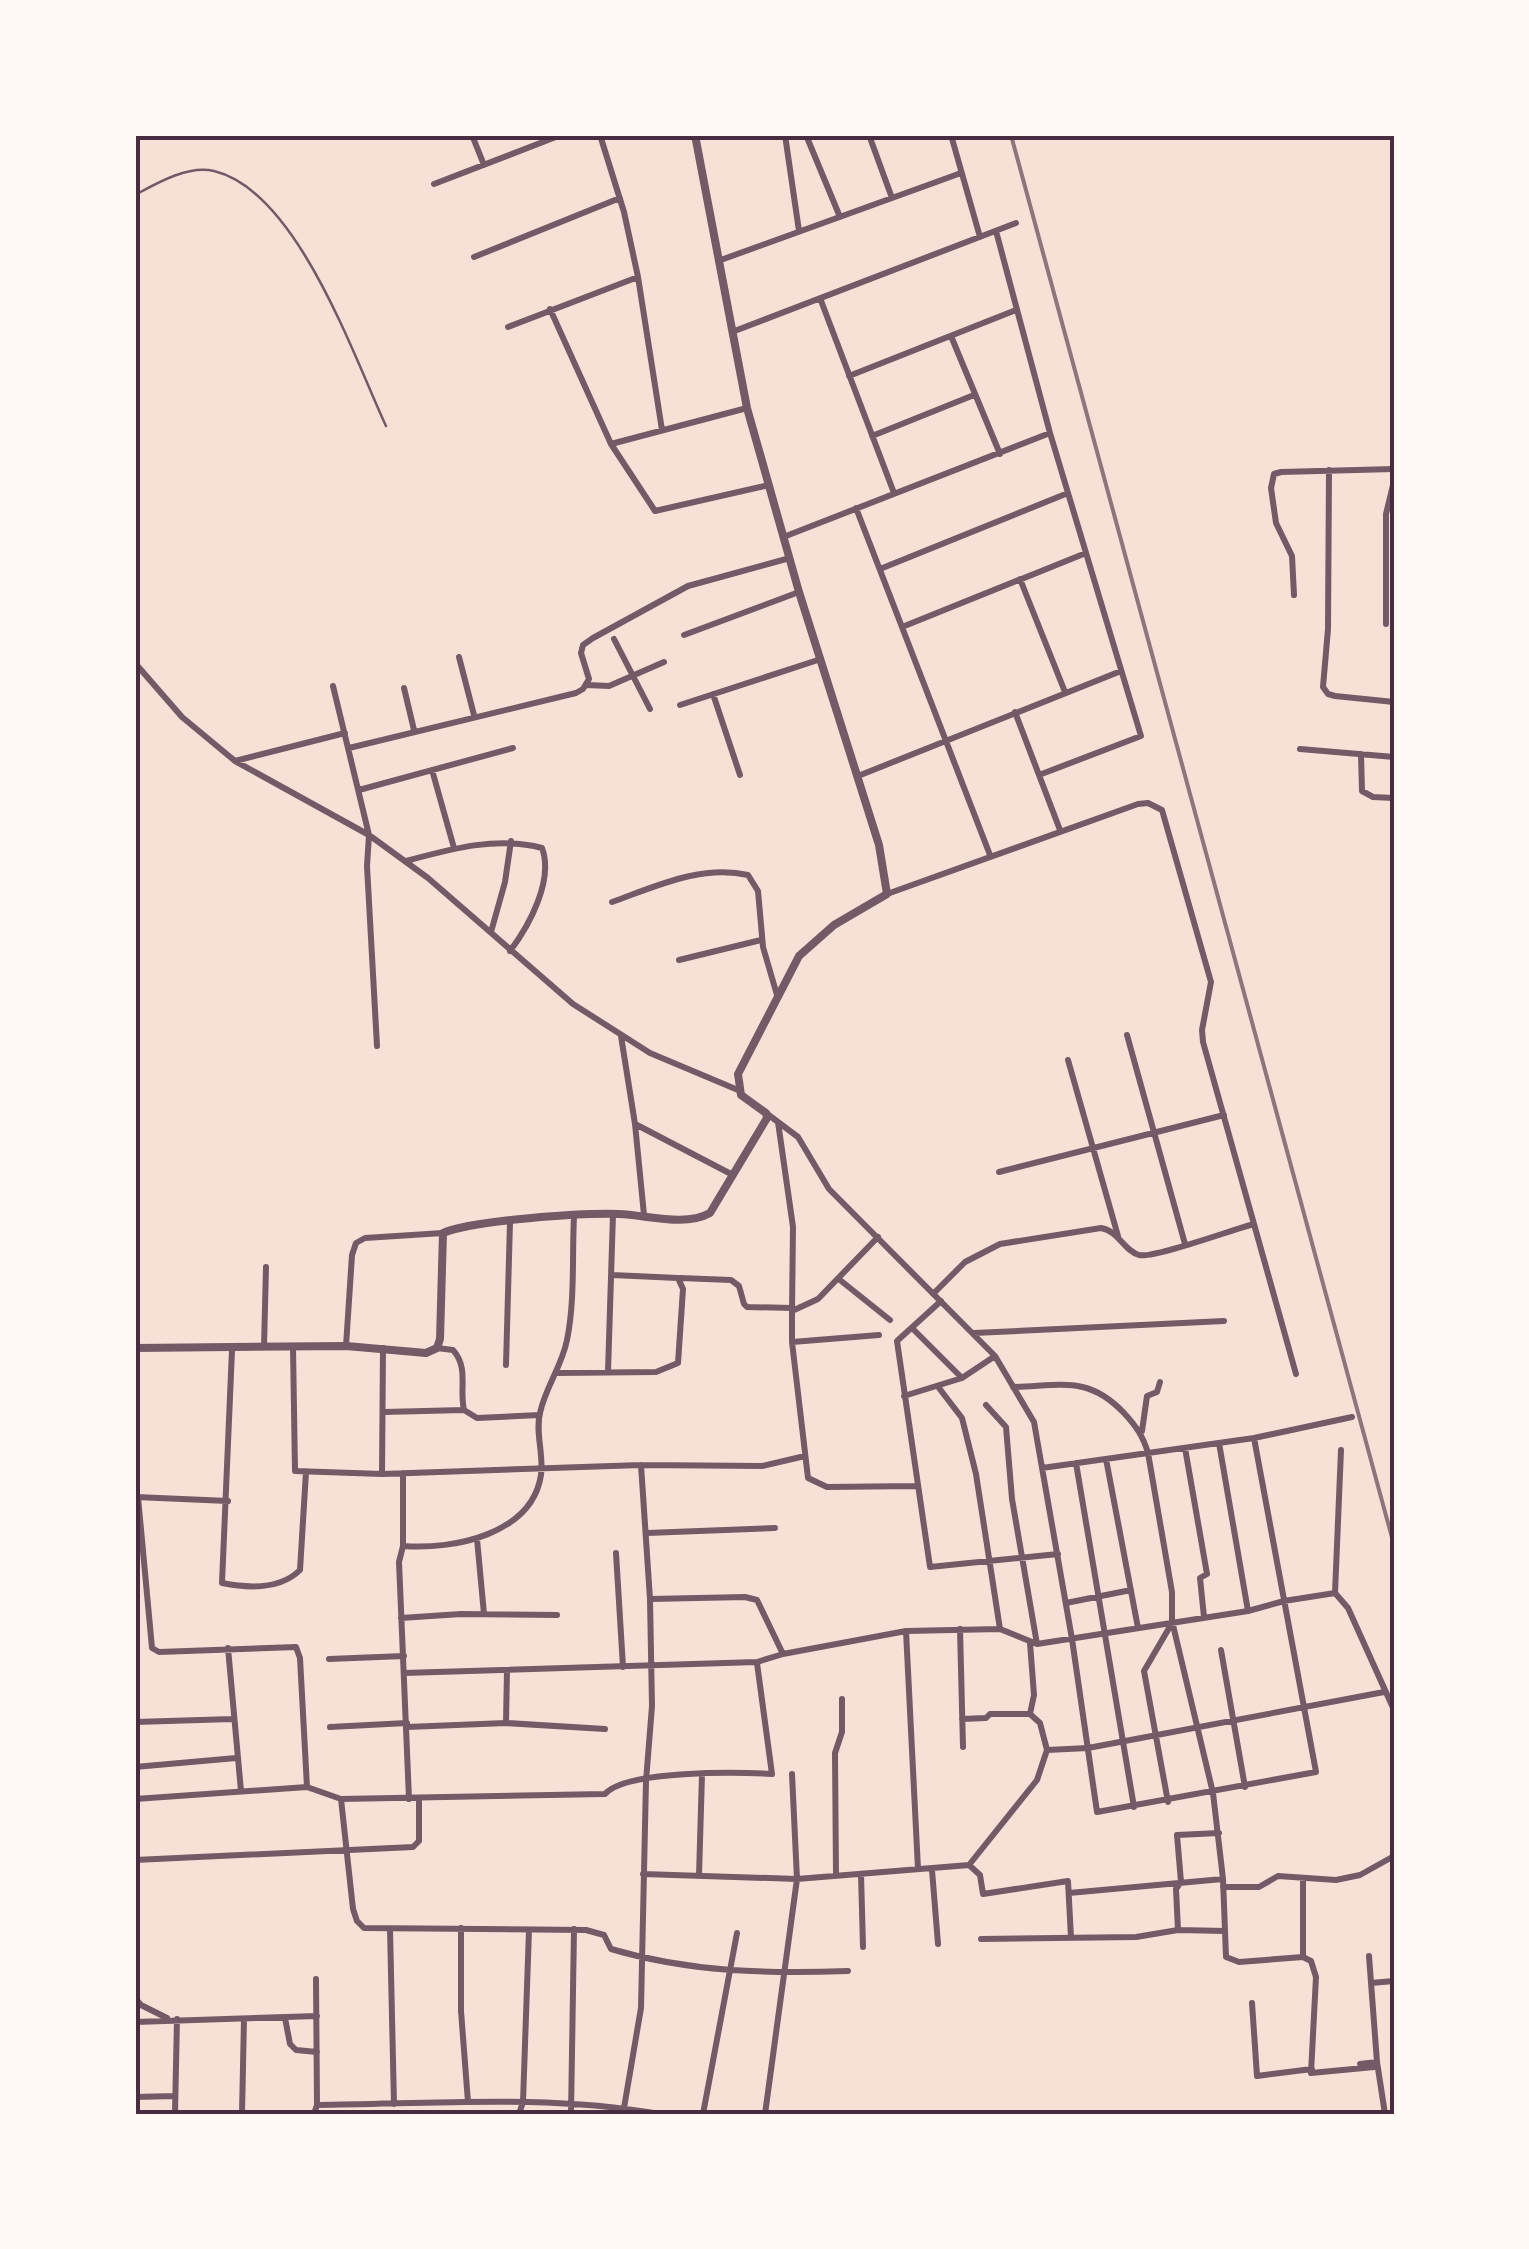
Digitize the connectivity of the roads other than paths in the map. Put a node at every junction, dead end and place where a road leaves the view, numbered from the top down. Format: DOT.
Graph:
graph roads {
  1 [pos="472,135"];
  2 [pos="561,135"];
  3 [pos="600,135"];
  4 [pos="696,135"];
  5 [pos="785,135"];
  6 [pos="806,135"];
  7 [pos="869,135"];
  8 [pos="951,135"];
  9 [pos="551,137"];
  10 [pos="484,165"];
  11 [pos="960,173"];
  12 [pos="434,184"];
  13 [pos="135,195"];
  14 [pos="620,198"];
  15 [pos="892,198"];
  16 [pos="840,217"];
  17 [pos="1016,223"];
  18 [pos="996,230"];
  19 [pos="800,232"];
  20 [pos="980,237"];
  21 [pos="474,258"];
  22 [pos="718,261"];
  23 [pos="638,277"];
  24 [pos="820,298"];
  25 [pos="550,310"];
  26 [pos="1016,310"];
  27 [pos="508,327"];
  28 [pos="730,332"];
  29 [pos="951,336"];
  30 [pos="849,376"];
  31 [pos="974,394"];
  32 [pos="747,408"];
  33 [pos="386,426"];
  34 [pos="662,430"];
  35 [pos="1050,433"];
  36 [pos="872,436"];
  37 [pos="611,444"];
  38 [pos="1000,454"];
  39 [pos="1394,469"];
  40 [pos="1329,470"];
  41 [pos="1394,480"];
  42 [pos="769,485"];
  43 [pos="1068,493"];
  44 [pos="894,494"];
  45 [pos="856,508"];
  46 [pos="786,536"];
  47 [pos="1086,552"];
  48 [pos="790,558"];
  49 [pos="880,569"];
  50 [pos="1020,579"];
  51 [pos="800,592"];
  52 [pos="1294,595"];
  53 [pos="1386,624"];
  54 [pos="902,627"];
  55 [pos="684,635"];
  56 [pos="614,638"];
  57 [pos="459,657"];
  58 [pos="822,658"];
  59 [pos="664,662"];
  60 [pos="135,663"];
  61 [pos="1122,671"];
  62 [pos="633,675"];
  63 [pos="587,685"];
  64 [pos="334,686"];
  65 [pos="404,688"];
  66 [pos="1065,692"];
  67 [pos="714,694"];
  68 [pos="1394,702"];
  69 [pos="680,704"];
  70 [pos="650,708"];
  71 [pos="1015,712"];
  72 [pos="474,715"];
  73 [pos="414,730"];
  74 [pos="345,733"];
  75 [pos="945,739"];
  76 [pos="349,748"];
  77 [pos="513,748"];
  78 [pos="1300,749"];
  79 [pos="1360,754"];
  80 [pos="1394,757"];
  81 [pos="234,761"];
  82 [pos="432,770"];
  83 [pos="740,775"];
  84 [pos="1039,775"];
  85 [pos="858,776"];
  86 [pos="358,790"];
  87 [pos="1394,798"];
  88 [pos="1060,830"];
  89 [pos="369,835"];
  90 [pos="511,842"];
  91 [pos="454,848"];
  92 [pos="990,856"];
  93 [pos="404,861"];
  94 [pos="887,894"];
  95 [pos="612,902"];
  96 [pos="491,932"];
  97 [pos="761,940"];
  98 [pos="510,950"];
  99 [pos="679,960"];
  100 [pos="778,995"];
  101 [pos="621,1034"];
  102 [pos="1127,1036"];
  103 [pos="377,1046"];
  104 [pos="1068,1060"];
  105 [pos="738,1090"];
  106 [pos="766,1113"];
  107 [pos="1224,1115"];
  108 [pos="778,1121"];
  109 [pos="636,1124"];
  110 [pos="1154,1133"];
  111 [pos="1094,1148"];
  112 [pos="998,1172"];
  113 [pos="733,1175"];
  114 [pos="613,1214"];
  115 [pos="644,1215"];
  116 [pos="574,1216"];
  117 [pos="510,1222"];
  118 [pos="1254,1224"];
  119 [pos="442,1233"];
  120 [pos="1118,1236"];
  121 [pos="878,1238"];
  122 [pos="1184,1244"];
  123 [pos="266,1267"];
  124 [pos="612,1275"];
  125 [pos="678,1278"];
  126 [pos="840,1280"];
  127 [pos="934,1294"];
  128 [pos="941,1301"];
  129 [pos="792,1309"];
  130 [pos="890,1320"];
  131 [pos="1224,1320"];
  132 [pos="912,1328"];
  133 [pos="972,1333"];
  134 [pos="879,1335"];
  135 [pos="792,1342"];
  136 [pos="346,1346"];
  137 [pos="264,1347"];
  138 [pos="293,1347"];
  139 [pos="135,1348"];
  140 [pos="383,1348"];
  141 [pos="437,1348"];
  142 [pos="232,1350"];
  143 [pos="995,1356"];
  144 [pos="506,1364"];
  145 [pos="556,1372"];
  146 [pos="608,1372"];
  147 [pos="1296,1374"];
  148 [pos="962,1378"];
  149 [pos="1160,1382"];
  150 [pos="939,1388"];
  151 [pos="1014,1388"];
  152 [pos="904,1396"];
  153 [pos="986,1405"];
  154 [pos="464,1410"];
  155 [pos="384,1412"];
  156 [pos="539,1415"];
  157 [pos="1352,1417"];
  158 [pos="1141,1432"];
  159 [pos="1254,1438"];
  160 [pos="1219,1443"];
  161 [pos="1184,1448"];
  162 [pos="1341,1450"];
  163 [pos="1148,1453"];
  164 [pos="806,1456"];
  165 [pos="1106,1459"];
  166 [pos="1076,1463"];
  167 [pos="642,1465"];
  168 [pos="1042,1468"];
  169 [pos="542,1469"];
  170 [pos="306,1472"];
  171 [pos="402,1473"];
  172 [pos="382,1474"];
  173 [pos="916,1486"];
  174 [pos="136,1497"];
  175 [pos="228,1501"];
  176 [pos="774,1528"];
  177 [pos="647,1533"];
  178 [pos="478,1538"];
  179 [pos="404,1546"];
  180 [pos="616,1553"];
  181 [pos="1058,1554"];
  182 [pos="1024,1559"];
  183 [pos="988,1562"];
  184 [pos="1131,1590"];
  185 [pos="1335,1593"];
  186 [pos="1098,1596"];
  187 [pos="650,1599"];
  188 [pos="1284,1600"];
  189 [pos="1066,1603"];
  190 [pos="1248,1610"];
  191 [pos="484,1614"];
  192 [pos="557,1615"];
  193 [pos="1204,1617"];
  194 [pos="401,1618"];
  195 [pos="1172,1622"];
  196 [pos="1138,1628"];
  197 [pos="960,1629"];
  198 [pos="1000,1629"];
  199 [pos="906,1630"];
  200 [pos="1105,1634"];
  201 [pos="1072,1639"];
  202 [pos="1034,1643"];
  203 [pos="228,1648"];
  204 [pos="1221,1650"];
  205 [pos="784,1654"];
  206 [pos="404,1656"];
  207 [pos="329,1659"];
  208 [pos="757,1662"];
  209 [pos="653,1666"];
  210 [pos="623,1667"];
  211 [pos="506,1670"];
  212 [pos="404,1673"];
  213 [pos="1384,1692"];
  214 [pos="842,1699"];
  215 [pos="1304,1708"];
  216 [pos="1394,1710"];
  217 [pos="1030,1714"];
  218 [pos="233,1719"];
  219 [pos="962,1720"];
  220 [pos="1234,1721"];
  221 [pos="135,1722"];
  222 [pos="506,1723"];
  223 [pos="407,1725"];
  224 [pos="330,1727"];
  225 [pos="1196,1728"];
  226 [pos="606,1729"];
  227 [pos="1156,1736"];
  228 [pos="1125,1741"];
  229 [pos="963,1748"];
  230 [pos="1088,1748"];
  231 [pos="1046,1750"];
  232 [pos="236,1758"];
  233 [pos="135,1767"];
  234 [pos="702,1774"];
  235 [pos="792,1774"];
  236 [pos="646,1781"];
  237 [pos="306,1787"];
  238 [pos="1245,1787"];
  239 [pos="241,1791"];
  240 [pos="1213,1794"];
  241 [pos="135,1799"];
  242 [pos="341,1799"];
  243 [pos="409,1799"];
  244 [pos="419,1799"];
  245 [pos="1168,1802"];
  246 [pos="1134,1807"];
  247 [pos="1219,1833"];
  248 [pos="347,1850"];
  249 [pos="1394,1856"];
  250 [pos="135,1860"];
  251 [pos="969,1865"];
  252 [pos="918,1870"];
  253 [pos="932,1870"];
  254 [pos="644,1874"];
  255 [pos="861,1874"];
  256 [pos="836,1875"];
  257 [pos="698,1876"];
  258 [pos="797,1879"];
  259 [pos="1303,1879"];
  260 [pos="1181,1882"];
  261 [pos="1223,1883"];
  262 [pos="1069,1893"];
  263 [pos="461,1928"];
  264 [pos="390,1930"];
  265 [pos="529,1930"];
  266 [pos="574,1930"];
  267 [pos="1178,1930"];
  268 [pos="1225,1931"];
  269 [pos="737,1933"];
  270 [pos="1071,1938"];
  271 [pos="980,1939"];
  272 [pos="938,1944"];
  273 [pos="863,1946"];
  274 [pos="1369,1956"];
  275 [pos="1303,1957"];
  276 [pos="644,1959"];
  277 [pos="848,1971"];
  278 [pos="730,1972"];
  279 [pos="786,1973"];
  280 [pos="316,1979"];
  281 [pos="1394,1981"];
  282 [pos="1371,1983"];
  283 [pos="135,1998"];
  284 [pos="1252,2003"];
  285 [pos="317,2016"];
  286 [pos="284,2018"];
  287 [pos="172,2019"];
  288 [pos="244,2020"];
  289 [pos="135,2022"];
  290 [pos="318,2052"];
  291 [pos="1375,2064"];
  292 [pos="1314,2069"];
  293 [pos="135,2096"];
  294 [pos="176,2096"];
  295 [pos="468,2102"];
  296 [pos="523,2102"];
  297 [pos="394,2104"];
  298 [pos="317,2105"];
  299 [pos="624,2108"];
  300 [pos="571,2110"];
  301 [pos="175,2114"];
  302 [pos="242,2114"];
  303 [pos="314,2114"];
  304 [pos="520,2114"];
  305 [pos="659,2114"];
  306 [pos="703,2114"];
  307 [pos="766,2114"];
  308 [pos="1386,2114"];
  1 -- 10 [label="street"];
  2 -- 9 [label="street"];
  3 -- 14 [label="street"];
  4 -- 22 [label="street"];
  5 -- 19 [label="street"];
  6 -- 16 [label="street"];
  7 -- 15 [label="street"];
  8 -- 11 [label="street"];
  9 -- 10 [label="street"];
  10 -- 12 [label="street"];
  11 -- 15 [label="street"];
  11 -- 20 [label="street"];
  13 -- 33 [label="lane"];
  14 -- 21 [label="street"];
  14 -- 23 [label="street"];
  15 -- 16 [label="street"];
  16 -- 19 [label="street"];
  17 -- 18 [label="street"];
  18 -- 20 [label="street"];
  18 -- 26 [label="street"];
  19 -- 22 [label="street"];
  20 -- 24 [label="street"];
  22 -- 28 [label="street"];
  23 -- 25 [label="street"];
  23 -- 34 [label="street"];
  24 -- 28 [label="street"];
  24 -- 30 [label="street"];
  25 -- 27 [label="street"];
  25 -- 37 [label="street"];
  26 -- 29 [label="street"];
  26 -- 35 [label="street"];
  28 -- 32 [label="street"];
  29 -- 30 [label="street"];
  29 -- 31 [label="street"];
  30 -- 36 [label="street"];
  31 -- 36 [label="street"];
  31 -- 38 [label="street"];
  32 -- 34 [label="street"];
  32 -- 42 [label="street"];
  34 -- 37 [label="street"];
  35 -- 38 [label="street"];
  35 -- 43 [label="street"];
  36 -- 44 [label="street"];
  37 -- 42 [label="street"];
  38 -- 44 [label="street"];
  39 -- 40 [label="street"];
  40 -- 52 [label="street"];
  40 -- 68 [label="street"];
  41 -- 53 [label="street"];
  42 -- 46 [label="street"];
  43 -- 47 [label="street"];
  43 -- 49 [label="street"];
  44 -- 45 [label="street"];
  45 -- 46 [label="street"];
  45 -- 49 [label="street"];
  46 -- 48 [label="street"];
  47 -- 50 [label="street"];
  47 -- 61 [label="street"];
  48 -- 51 [label="street"];
  48 -- 63 [label="street"];
  49 -- 54 [label="street"];
  50 -- 54 [label="street"];
  50 -- 66 [label="street"];
  51 -- 55 [label="street"];
  51 -- 58 [label="street"];
  54 -- 75 [label="street"];
  56 -- 62 [label="street"];
  57 -- 72 [label="street"];
  58 -- 67 [label="street"];
  58 -- 85 [label="street"];
  59 -- 62 [label="street"];
  60 -- 81 [label="street"];
  61 -- 66 [label="street"];
  61 -- 84 [label="street"];
  62 -- 63 [label="street"];
  62 -- 70 [label="street"];
  63 -- 72 [label="street"];
  64 -- 74 [label="street"];
  65 -- 73 [label="street"];
  66 -- 71 [label="street"];
  67 -- 69 [label="street"];
  67 -- 83 [label="street"];
  71 -- 75 [label="street"];
  71 -- 84 [label="street"];
  72 -- 73 [label="street"];
  73 -- 76 [label="street"];
  74 -- 76 [label="street"];
  74 -- 81 [label="street"];
  75 -- 85 [label="street"];
  75 -- 92 [label="street"];
  76 -- 86 [label="street"];
  77 -- 82 [label="street"];
  78 -- 79 [label="street"];
  79 -- 80 [label="street"];
  79 -- 87 [label="street"];
  81 -- 89 [label="street"];
  82 -- 86 [label="street"];
  82 -- 91 [label="street"];
  84 -- 88 [label="street"];
  85 -- 94 [label="street"];
  86 -- 89 [label="street"];
  88 -- 92 [label="street"];
  88 -- 107 [label="street"];
  89 -- 93 [label="street"];
  89 -- 103 [label="street"];
  90 -- 91 [label="street"];
  90 -- 96 [label="street"];
  90 -- 98 [label="street"];
  91 -- 93 [label="street"];
  92 -- 94 [label="street"];
  93 -- 96 [label="street"];
  94 -- 100 [label="street"];
  95 -- 97 [label="street"];
  96 -- 98 [label="street"];
  97 -- 99 [label="street"];
  97 -- 100 [label="street"];
  98 -- 101 [label="street"];
  100 -- 105 [label="street"];
  101 -- 105 [label="street"];
  101 -- 109 [label="street"];
  102 -- 110 [label="street"];
  104 -- 111 [label="street"];
  105 -- 106 [label="street"];
  106 -- 108 [label="street"];
  106 -- 113 [label="street"];
  107 -- 110 [label="street"];
  107 -- 118 [label="street"];
  108 -- 121 [label="street"];
  108 -- 129 [label="street"];
  109 -- 113 [label="street"];
  109 -- 115 [label="street"];
  110 -- 111 [label="street"];
  110 -- 122 [label="street"];
  111 -- 112 [label="street"];
  111 -- 120 [label="street"];
  113 -- 115 [label="street"];
  114 -- 115 [label="street"];
  114 -- 116 [label="street"];
  114 -- 124 [label="street"];
  116 -- 117 [label="street"];
  116 -- 145 [label="street"];
  117 -- 119 [label="street"];
  117 -- 144 [label="street"];
  118 -- 122 [label="street"];
  118 -- 147 [label="street"];
  119 -- 136 [label="street"];
  119 -- 141 [label="street"];
  120 -- 122 [label="street"];
  120 -- 127 [label="street"];
  121 -- 126 [label="street"];
  121 -- 127 [label="street"];
  123 -- 137 [label="street"];
  124 -- 125 [label="street"];
  124 -- 146 [label="street"];
  125 -- 129 [label="street"];
  125 -- 146 [label="street"];
  126 -- 129 [label="street"];
  126 -- 130 [label="street"];
  127 -- 128 [label="street"];
  128 -- 132 [label="street"];
  128 -- 133 [label="street"];
  129 -- 135 [label="street"];
  131 -- 133 [label="street"];
  132 -- 148 [label="street"];
  132 -- 152 [label="street"];
  133 -- 143 [label="street"];
  134 -- 135 [label="street"];
  135 -- 164 [label="street"];
  136 -- 138 [label="street"];
  136 -- 140 [label="street"];
  137 -- 138 [label="street"];
  137 -- 142 [label="street"];
  138 -- 170 [label="street"];
  139 -- 142 [label="street"];
  140 -- 141 [label="street"];
  140 -- 155 [label="street"];
  141 -- 154 [label="street"];
  142 -- 175 [label="street"];
  143 -- 148 [label="street"];
  143 -- 151 [label="street"];
  145 -- 146 [label="street"];
  145 -- 156 [label="street"];
  148 -- 150 [label="street"];
  149 -- 158 [label="street"];
  150 -- 152 [label="street"];
  150 -- 183 [label="street"];
  151 -- 158 [label="street"];
  151 -- 168 [label="street"];
  152 -- 173 [label="street"];
  153 -- 182 [label="street"];
  154 -- 155 [label="street"];
  154 -- 156 [label="street"];
  155 -- 172 [label="street"];
  156 -- 169 [label="street"];
  157 -- 159 [label="street"];
  158 -- 163 [label="street"];
  159 -- 160 [label="street"];
  159 -- 188 [label="street"];
  160 -- 161 [label="street"];
  160 -- 190 [label="street"];
  161 -- 163 [label="street"];
  161 -- 193 [label="street"];
  162 -- 185 [label="street"];
  163 -- 165 [label="street"];
  163 -- 195 [label="street"];
  164 -- 167 [label="street"];
  164 -- 173 [label="street"];
  165 -- 166 [label="street"];
  165 -- 184 [label="street"];
  166 -- 168 [label="street"];
  166 -- 186 [label="street"];
  167 -- 169 [label="street"];
  167 -- 177 [label="street"];
  168 -- 181 [label="street"];
  169 -- 171 [label="street"];
  169 -- 178 [label="street"];
  170 -- 172 [label="street"];
  170 -- 175 [label="street"];
  171 -- 172 [label="street"];
  171 -- 179 [label="street"];
  173 -- 183 [label="street"];
  174 -- 175 [label="street"];
  174 -- 203 [label="street"];
  176 -- 177 [label="street"];
  177 -- 187 [label="street"];
  178 -- 179 [label="street"];
  178 -- 191 [label="street"];
  179 -- 194 [label="street"];
  180 -- 210 [label="street"];
  181 -- 182 [label="street"];
  181 -- 189 [label="street"];
  182 -- 183 [label="street"];
  182 -- 202 [label="street"];
  183 -- 198 [label="street"];
  184 -- 186 [label="street"];
  184 -- 196 [label="street"];
  185 -- 188 [label="street"];
  185 -- 213 [label="street"];
  186 -- 189 [label="street"];
  186 -- 200 [label="street"];
  187 -- 205 [label="street"];
  187 -- 209 [label="street"];
  188 -- 190 [label="street"];
  188 -- 215 [label="street"];
  189 -- 201 [label="street"];
  190 -- 193 [label="street"];
  191 -- 192 [label="street"];
  191 -- 194 [label="street"];
  193 -- 195 [label="street"];
  194 -- 206 [label="street"];
  195 -- 196 [label="street"];
  195 -- 225 [label="street"];
  195 -- 227 [label="street"];
  196 -- 200 [label="street"];
  197 -- 198 [label="street"];
  197 -- 199 [label="street"];
  197 -- 219 [label="street"];
  198 -- 202 [label="street"];
  199 -- 205 [label="street"];
  199 -- 252 [label="street"];
  200 -- 201 [label="street"];
  200 -- 228 [label="street"];
  201 -- 202 [label="street"];
  201 -- 230 [label="street"];
  202 -- 217 [label="street"];
  203 -- 218 [label="street"];
  203 -- 237 [label="street"];
  204 -- 220 [label="street"];
  205 -- 208 [label="street"];
  206 -- 207 [label="street"];
  206 -- 212 [label="street"];
  208 -- 209 [label="street"];
  208 -- 234 [label="street"];
  209 -- 210 [label="street"];
  209 -- 236 [label="street"];
  210 -- 211 [label="street"];
  211 -- 212 [label="street"];
  211 -- 222 [label="street"];
  212 -- 223 [label="street"];
  213 -- 215 [label="street"];
  213 -- 216 [label="street"];
  214 -- 256 [label="street"];
  215 -- 220 [label="street"];
  215 -- 238 [label="street"];
  217 -- 219 [label="street"];
  217 -- 231 [label="street"];
  218 -- 221 [label="street"];
  218 -- 232 [label="street"];
  219 -- 229 [label="street"];
  220 -- 225 [label="street"];
  220 -- 238 [label="street"];
  222 -- 223 [label="street"];
  222 -- 226 [label="street"];
  223 -- 224 [label="street"];
  223 -- 243 [label="street"];
  225 -- 227 [label="street"];
  225 -- 240 [label="street"];
  227 -- 228 [label="street"];
  227 -- 245 [label="street"];
  228 -- 230 [label="street"];
  228 -- 246 [label="street"];
  230 -- 231 [label="street"];
  230 -- 246 [label="street"];
  231 -- 251 [label="street"];
  232 -- 233 [label="street"];
  232 -- 239 [label="street"];
  234 -- 236 [label="street"];
  234 -- 257 [label="street"];
  235 -- 258 [label="street"];
  236 -- 244 [label="street"];
  236 -- 254 [label="street"];
  237 -- 239 [label="street"];
  237 -- 242 [label="street"];
  238 -- 240 [label="street"];
  239 -- 241 [label="street"];
  240 -- 245 [label="street"];
  240 -- 247 [label="street"];
  242 -- 243 [label="street"];
  242 -- 248 [label="street"];
  243 -- 244 [label="street"];
  244 -- 248 [label="street"];
  245 -- 246 [label="street"];
  247 -- 260 [label="street"];
  247 -- 261 [label="street"];
  248 -- 250 [label="street"];
  248 -- 264 [label="street"];
  249 -- 259 [label="street"];
  251 -- 253 [label="street"];
  251 -- 262 [label="street"];
  252 -- 253 [label="street"];
  252 -- 255 [label="street"];
  253 -- 272 [label="street"];
  254 -- 257 [label="street"];
  254 -- 276 [label="street"];
  255 -- 256 [label="street"];
  255 -- 273 [label="street"];
  256 -- 258 [label="street"];
  257 -- 258 [label="street"];
  258 -- 279 [label="street"];
  259 -- 261 [label="street"];
  259 -- 275 [label="street"];
  260 -- 261 [label="street"];
  260 -- 262 [label="street"];
  260 -- 267 [label="street"];
  261 -- 268 [label="street"];
  262 -- 270 [label="street"];
  263 -- 264 [label="street"];
  263 -- 265 [label="street"];
  263 -- 295 [label="street"];
  264 -- 297 [label="street"];
  265 -- 266 [label="street"];
  265 -- 296 [label="street"];
  266 -- 276 [label="street"];
  266 -- 300 [label="street"];
  267 -- 268 [label="street"];
  267 -- 270 [label="street"];
  268 -- 275 [label="street"];
  269 -- 278 [label="street"];
  270 -- 271 [label="street"];
  274 -- 282 [label="street"];
  275 -- 292 [label="street"];
  276 -- 278 [label="street"];
  276 -- 299 [label="street"];
  277 -- 279 [label="street"];
  278 -- 279 [label="street"];
  278 -- 306 [label="street"];
  279 -- 307 [label="street"];
  280 -- 285 [label="street"];
  281 -- 282 [label="street"];
  282 -- 291 [label="street"];
  283 -- 287 [label="street"];
  284 -- 292 [label="street"];
  285 -- 286 [label="street"];
  285 -- 290 [label="street"];
  286 -- 288 [label="street"];
  286 -- 290 [label="street"];
  287 -- 288 [label="street"];
  287 -- 289 [label="street"];
  287 -- 294 [label="street"];
  288 -- 302 [label="street"];
  290 -- 298 [label="street"];
  291 -- 292 [label="street"];
  291 -- 308 [label="street"];
  293 -- 294 [label="street"];
  294 -- 301 [label="street"];
  295 -- 296 [label="street"];
  295 -- 297 [label="street"];
  296 -- 300 [label="street"];
  296 -- 304 [label="street"];
  297 -- 298 [label="street"];
  298 -- 303 [label="street"];
  299 -- 300 [label="street"];
  299 -- 305 [label="street"];
}
